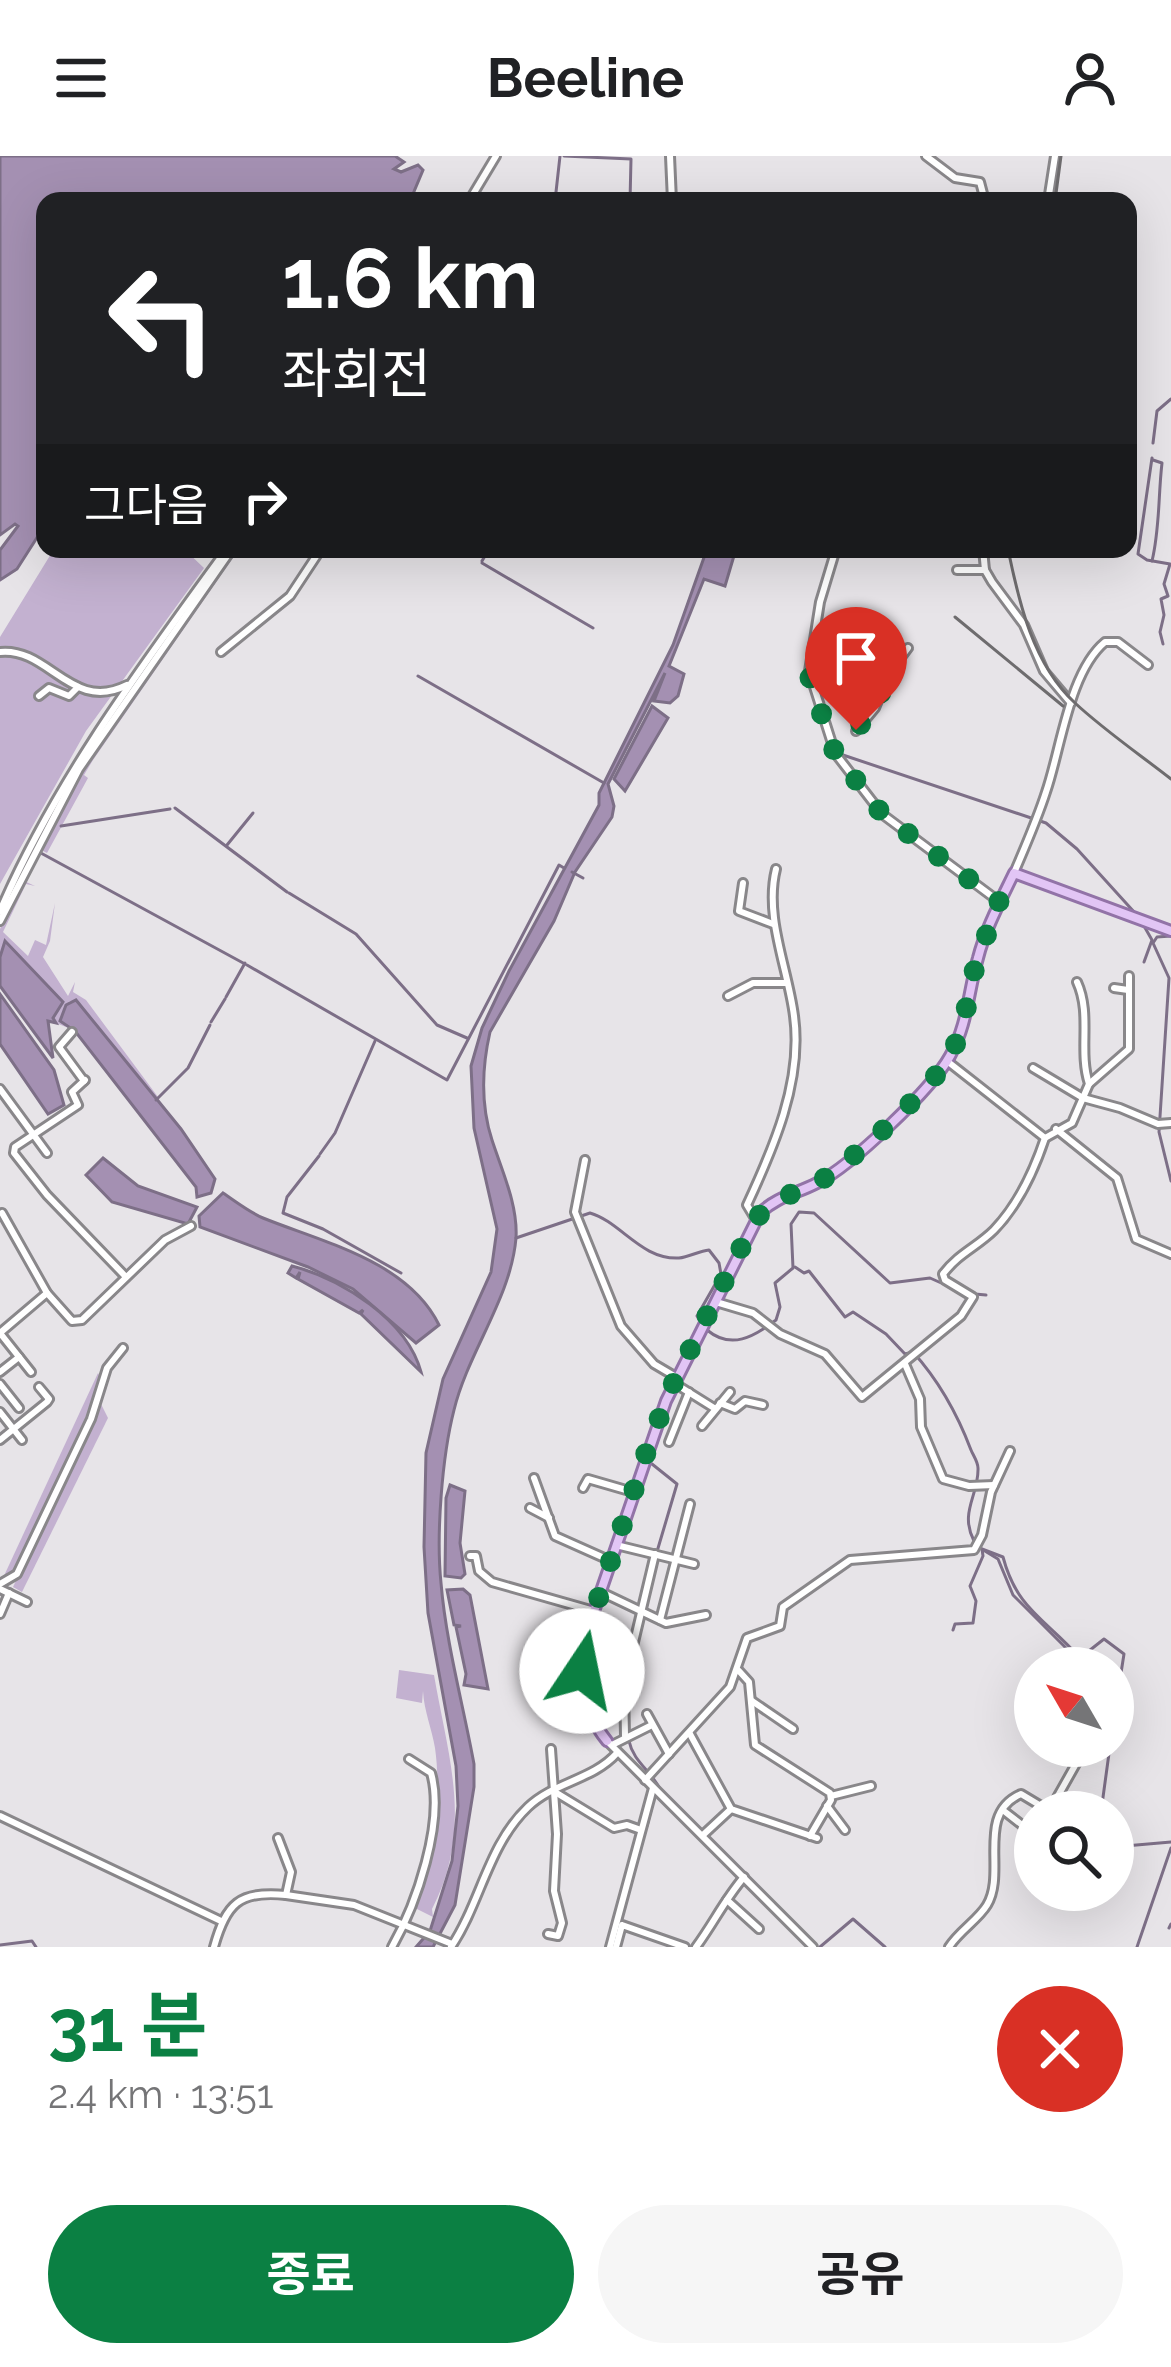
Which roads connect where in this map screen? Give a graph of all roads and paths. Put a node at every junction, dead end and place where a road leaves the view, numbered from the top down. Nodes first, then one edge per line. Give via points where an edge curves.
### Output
1 (496, 156) edge
2 (670, 156) edge
3 (926, 156) edge
4 (1055, 156) edge
5 (474, 192) edge
6 (672, 192) edge
7 (983, 192) edge
8 (1049, 192) edge
9 (223, 558) edge
10 (224, 558) edge
11 (315, 558) edge
12 (833, 558) edge
13 (984, 558) edge
14 (985, 570) junction
15 (958, 571) dead end
16 (881, 642) dead end
17 (908, 648) dead end
18 (0, 652) edge
19 (221, 652) dead end
20 (1148, 665) dead end
21 (810, 668) junction
22 (890, 672) junction
23 (866, 676) junction
24 (135, 679) junction
25 (78, 687) junction
26 (39, 696) dead end
27 (1071, 703) junction
28 (856, 730) dead end
29 (776, 869) dead end
30 (1014, 873) junction
31 (742, 883) dead end
32 (1001, 903) junction
33 (0, 911) edge
34 (0, 921) edge
35 (773, 924) junction
36 (1171, 931) edge
37 (1129, 976) dead end
38 (1077, 982) dead end
39 (786, 983) junction
40 (1114, 988) dead end
41 (1128, 990) junction
42 (728, 996) dead end
43 (72, 1032) dead end
44 (947, 1061) junction
45 (1033, 1068) dead end
46 (1089, 1084) junction
47 (0, 1089) edge
48 (1083, 1099) junction
49 (1171, 1123) edge
50 (1056, 1130) junction
51 (34, 1135) junction
52 (1046, 1138) junction
53 (46, 1153) dead end
54 (585, 1160) dead end
55 (2, 1213) edge
56 (756, 1220) junction
57 (191, 1226) dead end
58 (1171, 1254) edge
59 (126, 1277) junction
60 (47, 1293) junction
61 (716, 1302) junction
62 (0, 1333) edge
63 (123, 1348) dead end
64 (19, 1357) junction
65 (904, 1364) junction
66 (0, 1372) edge
67 (31, 1372) dead end
68 (675, 1380) junction
69 (0, 1384) edge
70 (39, 1387) dead end
71 (688, 1392) junction
72 (730, 1392) dead end
73 (763, 1405) dead end
74 (717, 1406) junction
75 (19, 1408) dead end
76 (0, 1412) edge
77 (702, 1426) dead end
78 (13, 1429) junction
79 (0, 1439) edge
80 (22, 1441) dead end
81 (669, 1442) dead end
82 (1010, 1451) dead end
83 (534, 1478) dead end
84 (994, 1485) junction
85 (583, 1488) dead end
86 (633, 1492) junction
87 (690, 1504) dead end
88 (530, 1508) dead end
89 (549, 1518) junction
90 (616, 1545) junction
91 (655, 1554) junction
92 (470, 1556) dead end
93 (676, 1560) junction
94 (611, 1562) junction
95 (694, 1564) dead end
96 (0, 1586) edge
97 (601, 1592) junction
98 (9, 1593) junction
99 (27, 1602) dead end
100 (640, 1610) junction
101 (594, 1611) junction
102 (0, 1614) edge
103 (706, 1615) dead end
104 (660, 1620) junction
105 (533, 1658) dead end
106 (739, 1671) junction
107 (582, 1684) junction
108 (752, 1701) junction
109 (647, 1714) dead end
110 (652, 1725) junction
111 (793, 1729) dead end
112 (689, 1734) junction
113 (625, 1736) junction
114 (612, 1746) junction
115 (550, 1749) dead end
116 (670, 1754) junction
117 (409, 1759) dead end
118 (645, 1780) junction
119 (871, 1786) dead end
120 (653, 1787) junction
121 (554, 1790) junction
122 (831, 1796) junction
123 (1014, 1798) edge
124 (827, 1806) junction
125 (731, 1809) junction
126 (1004, 1811) junction
127 (0, 1816) edge
128 (1014, 1819) edge
129 (641, 1830) junction
130 (844, 1830) dead end
131 (702, 1835) junction
132 (278, 1838) dead end
133 (744, 1877) junction
134 (286, 1895) junction
135 (727, 1900) junction
136 (221, 1922) junction
137 (403, 1927) junction
138 (759, 1929) dead end
139 (548, 1934) dead end
140 (452, 1946) edge
141 (214, 1947) edge
142 (392, 1947) edge
143 (613, 1947) edge
144 (685, 1947) edge
145 (696, 1947) edge
146 (813, 1947) edge
147 (949, 1947) edge

1 - 5 street
2 - 6 street
3 - 7 street via 955,178 980,182
4 - 8 street
9 - 24 street
10 - 34 street via 79,770
11 - 19 street via 290,596
12 - 21 street
13 - 14 street
14 - 15 street
14 - 27 street
16 - 23 street via 868,656
17 - 22 street
18 - 25 street via 20,654
20 - 27 street via 1118,642 1105,642
21 - 23 street
21 - 32 street via 835,753 882,814
22 - 23 street
22 - 28 street
24 - 25 street via 114,692
24 - 33 street via 56,797
25 - 26 street via 69,696 49,688
27 - 30 street
29 - 35 street
30 - 32 main road
30 - 36 main road
31 - 35 street via 740,911
32 - 44 main road
35 - 39 street
37 - 41 street
38 - 46 street
39 - 42 street via 753,983
39 - 56 street via 795,1032 790,1078 779,1136 747,1205
40 - 41 street
41 - 46 street via 1129,1049
43 - 51 street via 58,1047 85,1080 71,1092 78,1105
44 - 52 street
44 - 56 main road via 849,1159 818,1183 781,1196
45 - 48 street
46 - 48 street
47 - 51 street
48 - 49 street
48 - 50 street via 1070,1125
50 - 52 street
50 - 58 street via 1118,1178 1136,1239
51 - 53 street
51 - 59 street via 15,1147 18,1162
52 - 65 street via 1006,1215 942,1276 974,1297 972,1304
54 - 68 street via 575,1213 621,1326
55 - 60 street
56 - 61 main road
57 - 59 street
59 - 60 street via 76,1323
60 - 62 street
61 - 65 street via 753,1313 824,1354 862,1397
61 - 68 main road
62 - 64 street
63 - 96 street via 17,1574
64 - 66 street
64 - 67 street
65 - 84 street via 943,1479
68 - 71 street
68 - 86 main road
69 - 75 street
70 - 78 street via 47,1402
71 - 74 street
71 - 81 street
72 - 74 street
73 - 74 street
74 - 77 street
76 - 78 street
78 - 79 street
78 - 80 street
82 - 84 street
83 - 89 street
84 - 106 street via 974,1550 850,1560 783,1607 781,1626 748,1638
85 - 86 street via 588,1479
86 - 90 main road
87 - 93 street
88 - 89 street
89 - 94 street via 558,1538
90 - 91 street
90 - 94 main road
91 - 93 street
91 - 100 street
92 - 101 street via 492,1582
93 - 95 street
93 - 104 street
94 - 97 main road
96 - 98 street
97 - 100 street
97 - 101 main road
98 - 99 street
98 - 102 street
100 - 104 street
100 - 113 street via 624,1684
101 - 107 main road
103 - 104 street
105 - 107 street via 530,1668
106 - 108 street
106 - 112 street
107 - 114 main road via 588,1712
108 - 111 street
108 - 122 street via 755,1745
109 - 110 street
110 - 113 street
110 - 116 street
112 - 116 street
112 - 125 street
113 - 114 street
114 - 118 street
114 - 121 street via 603,1766
115 - 121 street
116 - 118 street
117 - 137 street via 431,1773 435,1787 422,1876
118 - 120 street
119 - 122 street
120 - 129 street
120 - 131 street
121 - 129 street via 614,1828
121 - 139 street via 554,1891 562,1923 558,1936
121 - 140 street via 530,1805 499,1844
122 - 124 street
123 - 126 street
124 - 125 street via 814,1837
124 - 130 street
125 - 131 street
126 - 128 street
126 - 147 street via 992,1840 986,1907
127 - 136 street
129 - 143 street
131 - 133 street
132 - 134 street via 291,1872
133 - 135 street
133 - 146 street
134 - 136 street via 248,1897
134 - 137 street via 354,1905
135 - 138 street
135 - 145 street
136 - 141 street
137 - 140 street
137 - 142 street
143 - 144 street via 622,1925

